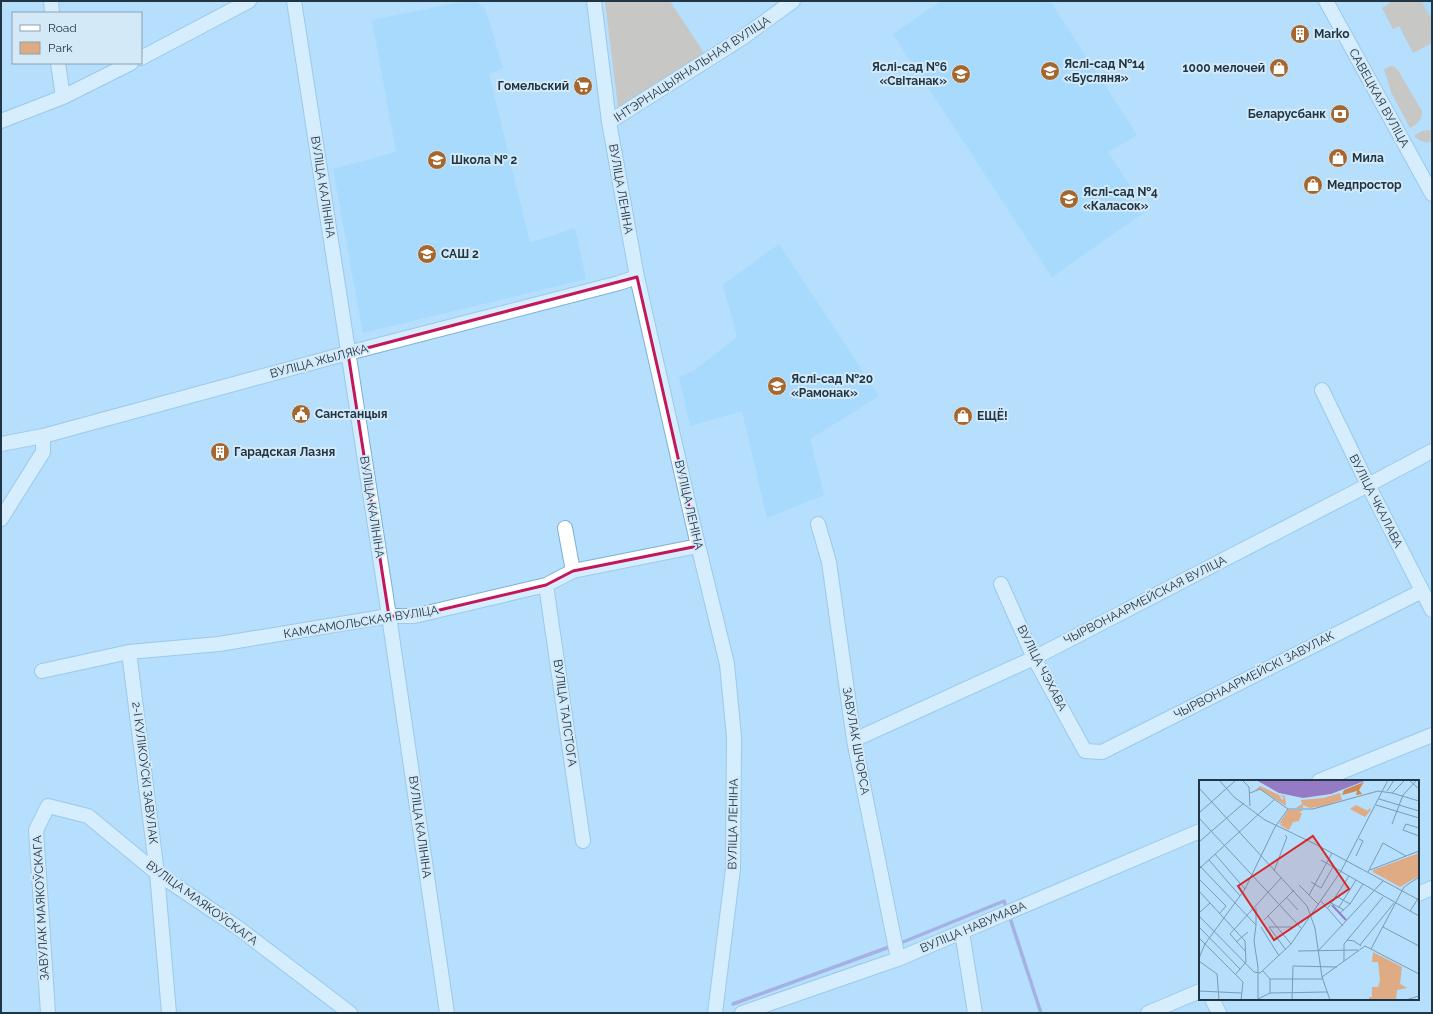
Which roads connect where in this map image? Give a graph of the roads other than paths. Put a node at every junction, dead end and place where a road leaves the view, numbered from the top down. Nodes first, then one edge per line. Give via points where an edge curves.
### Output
1 (51, 1) edge
2 (249, 1) edge
3 (294, 1) edge
4 (594, 1) edge
5 (793, 1) edge
6 (1326, 1) edge
7 (52, 12) edge
8 (142, 57) edge
9 (58, 64) edge
10 (129, 64) edge
11 (63, 97) junction
12 (1, 121) edge
13 (609, 122) junction
14 (1432, 194) edge
15 (637, 277) junction
16 (348, 352) junction
17 (1322, 390) dead end
18 (43, 436) junction
19 (1, 444) edge
20 (1432, 451) edge
21 (1368, 486) junction
22 (1, 519) edge
23 (818, 524) dead end
24 (565, 528) dead end
25 (698, 546) junction
26 (573, 572) junction
27 (1001, 584) dead end
28 (546, 585) junction
29 (1422, 591) junction
30 (1432, 610) edge
31 (389, 616) junction
32 (129, 652) junction
33 (1034, 658) junction
34 (42, 671) dead end
35 (1432, 735) edge
36 (854, 740) junction
37 (1085, 751) joint
38 (1322, 780) edge
39 (48, 806) joint
40 (1199, 831) edge
41 (583, 841) dead end
42 (157, 873) junction
43 (1432, 888) edge
44 (1419, 894) edge
45 (962, 932) junction
46 (898, 959) junction
47 (1199, 991) edge
48 (1212, 1000) edge
49 (48, 1013) edge
50 (169, 1013) edge
51 (350, 1013) edge
52 (447, 1013) edge
53 (715, 1013) edge
54 (742, 1013) edge
55 (975, 1013) edge
56 (1148, 1013) edge
57 (1219, 1013) edge

1 - 7 street
2 - 8 street
3 - 16 street, ВУЛІЦА КАЛІНІНА
4 - 13 street, ВУЛІЦА ЛЕНІНА
5 - 13 street, ІНТЭРНАЦЫЯНАЛЬНАЯ ВУЛІЦА via 742,38
6 - 14 street, САВЕЦКАЯ ВУЛІЦА
9 - 11 street
10 - 11 street
11 - 12 street
13 - 15 street, ВУЛІЦА ЛЕНІНА
15 - 16 street, ВУЛІЦА ЖЫЛЯКА via 620,284
15 - 25 street, ВУЛІЦА ЛЕНІНА
16 - 18 street, ВУЛІЦА ЖЫЛЯКА
16 - 31 street, ВУЛІЦА КАЛІНІНА
17 - 21 street, ВУЛІЦА ЧКАЛАВА
18 - 19 street, ВУЛІЦА ЖЫЛЯКА
18 - 22 street via 44,452
20 - 21 street, ЧЫРВОНААРМЕЙСКАЯ ВУЛІЦА
21 - 29 street, ВУЛІЦА ЧКАЛАВА
21 - 33 street, ЧЫРВОНААРМЕЙСКАЯ ВУЛІЦА
23 - 36 street, ЗАВУЛАК ШЧОРСА via 830,562
24 - 26 street
25 - 26 street, КАМСАМОЛЬСКАЯ ВУЛІЦА
25 - 53 street, ВУЛІЦА ЛЕНІНА via 728,664 734,737 733,869
26 - 28 street, КАМСАМОЛЬСКАЯ ВУЛІЦА
27 - 33 street, ВУЛІЦА ЧЭХАВА
28 - 31 street, КАМСАМОЛЬСКАЯ ВУЛІЦА via 414,616
28 - 41 street, ВУЛІЦА ТАЛСТОГА
29 - 30 street, ВУЛІЦА ЧКАЛАВА
29 - 37 street, ЧЫРВОНААРМЕЙСКІ ЗАВУЛАК via 1102,752
31 - 32 street, КАМСАМОЛЬСКАЯ ВУЛІЦА via 220,644
31 - 52 street, ВУЛІЦА КАЛІНІНА
32 - 34 street, КАМСАМОЛЬСКАЯ ВУЛІЦА
32 - 42 street, 2-І КУЛІКОЎСКІ ЗАВУЛАК
33 - 36 street, ЧЫРВОНААРМЕЙСКАЯ ВУЛІЦА
33 - 37 street, ВУЛІЦА ЧЭХАВА
35 - 38 street
36 - 46 street, ЗАВУЛАК ШЧОРСА
39 - 42 street, ВУЛІЦА МАЯКОЎСКАГА via 88,816
39 - 49 street, ЗАВУЛАК МАЯКОЎСКАГА via 36,830
40 - 45 street, ВУЛІЦА НАВУМАВА
42 - 50 street, 2-І КУЛІКОЎСКІ ЗАВУЛАК
42 - 51 street, ВУЛІЦА МАЯКОЎСКАГА via 237,927
43 - 44 street
45 - 46 street, ВУЛІЦА НАВУМАВА
45 - 55 street
46 - 54 street, ВУЛІЦА НАВУМАВА
47 - 56 street
48 - 57 street

